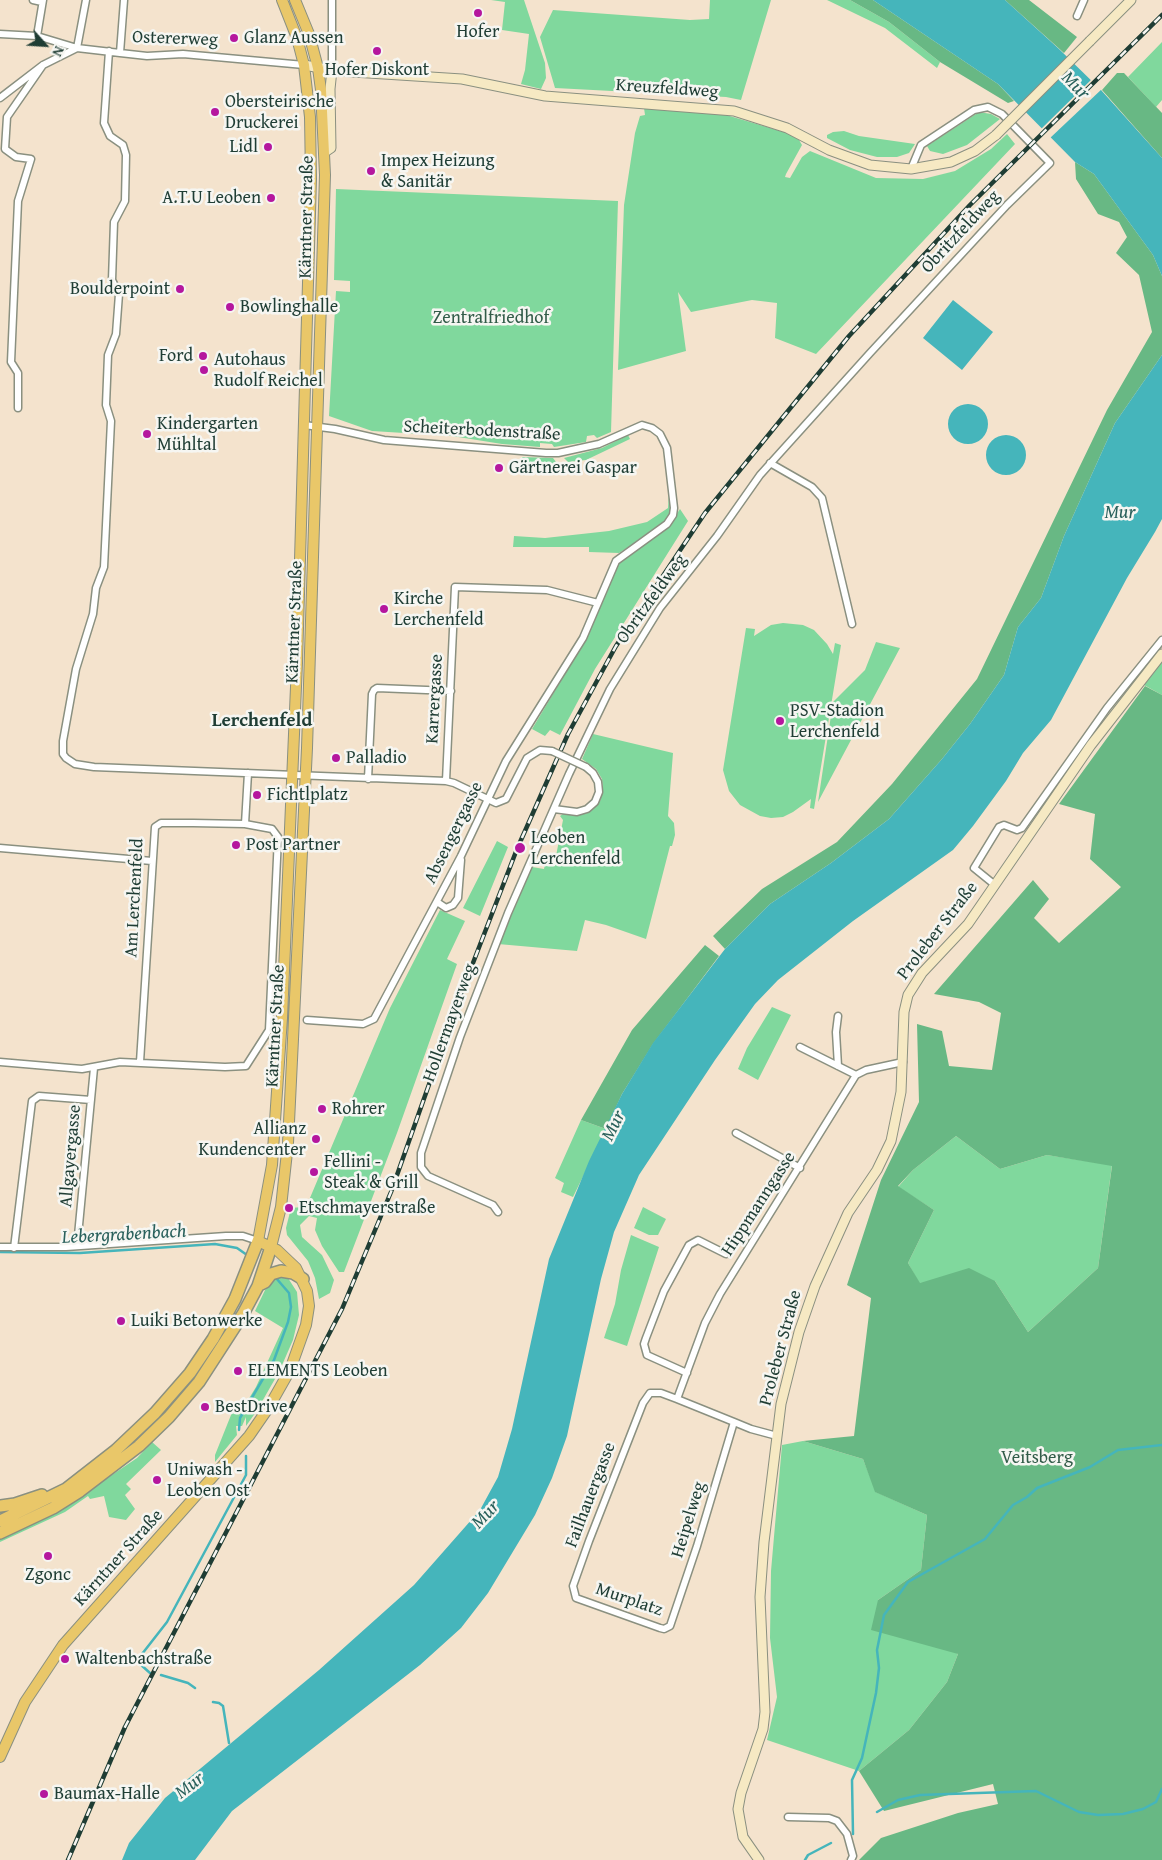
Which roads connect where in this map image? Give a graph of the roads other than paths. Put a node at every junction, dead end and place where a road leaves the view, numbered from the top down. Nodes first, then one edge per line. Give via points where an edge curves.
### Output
1 (33, 0) edge
2 (86, 0) edge
3 (124, 0) edge
4 (282, 0) edge
5 (295, 0) edge
6 (332, 0) edge
7 (1084, 0) edge
8 (1131, 0) edge
9 (42, 1) edge
10 (1077, 16) dead end
11 (0, 34) edge
12 (37, 36) junction
13 (77, 48) junction
14 (109, 51) junction
15 (120, 53) junction
16 (43, 65) junction
17 (304, 65) junction
18 (318, 68) junction
19 (332, 70) junction
20 (0, 98) edge
21 (324, 152) junction
22 (911, 169) junction
23 (18, 408) dead end
24 (304, 425) junction
25 (318, 426) junction
26 (770, 463) junction
27 (598, 603) junction
28 (852, 624) dead end
29 (1162, 640) edge
30 (1162, 654) edge
31 (451, 691) junction
32 (248, 773) junction
33 (293, 776) junction
34 (305, 777) junction
35 (368, 778) junction
36 (446, 781) junction
37 (486, 800) junction
38 (554, 809) junction
39 (245, 824) junction
40 (0, 848) edge
41 (461, 856) junction
42 (152, 861) junction
43 (994, 885) junction
44 (437, 902) junction
45 (838, 1016) dead end
46 (306, 1020) dead end
47 (800, 1047) dead end
48 (0, 1062) edge
49 (140, 1062) junction
50 (903, 1062) junction
51 (838, 1066) junction
52 (94, 1068) junction
53 (856, 1075) junction
54 (90, 1100) junction
55 (736, 1134) dead end
56 (800, 1168) junction
57 (498, 1212) dead end
58 (258, 1241) junction
59 (78, 1246) junction
60 (0, 1247) edge
61 (272, 1247) junction
62 (14, 1248) junction
63 (726, 1254) tunnel mouth
64 (303, 1279) junction
65 (258, 1286) junction
66 (686, 1373) junction
67 (677, 1399) junction
68 (734, 1422) junction
69 (777, 1436) junction
70 (82, 1476) junction
71 (0, 1506) edge
72 (0, 1521) edge
73 (0, 1534) edge
74 (576, 1598) joint
75 (670, 1626) joint
76 (0, 1757) edge
77 (788, 1817) dead end
78 (760, 1860) edge
79 (851, 1860) edge

1 - 9 street
2 - 13 street
3 - 15 street, Ostererweg
4 - 17 main road, Kärntner Straße
5 - 18 main road, Kärntner Straße
6 - 19 street
7 - 10 street
8 - 22 main road, Kreuzfeldweg, bridge via 996,135 975,151 951,162
9 - 12 street
11 - 12 street, Ostererweg
12 - 13 street, Ostererweg
13 - 14 street, Ostererweg
13 - 16 street
14 - 15 street, Ostererweg
14 - 32 street via 104,123 110,136 123,145 126,155 125,200 114,222 112,280 119,294 116,334 108,355 106,405 111,421 104,567 76,669 63,754 75,764 94,767
15 - 17 street, Ostererweg via 147,56 183,54
16 - 20 street
16 - 23 street via 7,117 6,149 16,157 31,158 18,201 11,362 18,373
17 - 18 main road, Ostererweg
17 - 24 main road, Kärntner Straße via 311,142
18 - 19 main road, Kreuzfeldweg
18 - 21 main road, Kärntner Straße
19 - 21 main road via 331,148
19 - 22 main road, Kreuzfeldweg via 462,79 545,96 734,110 787,128 870,165
21 - 25 main road, Kärntner Straße
22 - 26 street, Obritzfeldweg via 921,145 974,110 988,107 1002,114 1050,163 1007,205
24 - 25 street, Scheiterbodenstraße
24 - 33 main road, Kärntner Straße
25 - 27 street, Scheiterbodenstraße via 384,440 546,453 599,444 642,425 652,428 660,434 667,448 673,516 667,524 618,559
25 - 34 main road, Kärntner Straße
26 - 28 street via 812,487 822,498
26 - 38 street, Obritzfeldweg via 660,608 630,654 589,731
27 - 31 street, Karrergasse via 547,590 455,587
27 - 37 street, Absengergasse via 583,638 511,753
29 - 43 street, Proleber Straße via 1107,708 1022,828 999,827 974,868
30 - 43 main road, Proleber Straße via 1091,745
31 - 35 street via 374,690
31 - 36 street, Karrergasse
32 - 33 street
32 - 39 street
33 - 34 street
33 - 58 main road, Kärntner Straße via 272,1165
34 - 35 street
34 - 61 main road, Kärntner Straße via 288,1143 281,1207
35 - 36 street
36 - 37 street
37 - 38 street, bridge via 496,803 506,799 527,758 540,750 552,751 593,773 599,792 595,802 582,811
37 - 41 street, Absengergasse
38 - 57 street, Hollermayerweg via 483,976 420,1153 421,1167 428,1176 493,1206
39 - 42 street, Am Lerchenfeld via 159,823 154,828
39 - 49 street, Am Lerchenfeld via 270,828 278,837 269,1030 243,1067
40 - 42 street
41 - 44 street, Absengergasse
41 - 44 street via 458,898 446,908
42 - 49 street, Am Lerchenfeld
43 - 50 main road, Proleber Straße via 968,924 911,988 904,1012
44 - 46 street, Absengergasse via 374,1019 363,1024
45 - 51 street
47 - 51 street
48 - 52 street
49 - 52 street via 120,1062
50 - 53 street
50 - 69 main road, Proleber Straße via 899,1110 891,1141 877,1170 848,1213 815,1286 785,1383
51 - 53 street
52 - 54 street, Allgayergasse
53 - 56 street, Hippmanngasse
54 - 59 street, Allgayergasse
54 - 62 street via 40,1096 32,1101
55 - 56 street
56 - 66 street, Hippmanngasse via 737,1260 705,1323
58 - 59 street via 243,1236 226,1236
58 - 61 main road
58 - 70 highway via 235,1299 190,1373 155,1414
59 - 62 street
60 - 62 street
61 - 64 main road via 288,1258
61 - 65 highway
63 - 66 street via 698,1240 689,1245 644,1344 647,1355
64 - 65 highway via 281,1271 271,1274
64 - 76 main road, Kärntner Straße via 308,1306 300,1344 290,1370 269,1407 242,1444 63,1645 25,1702
65 - 73 highway via 199,1382 140,1446 53,1508
66 - 67 street, Hippmanngasse
67 - 68 street
67 - 74 street, Failhauergasse via 654,1392 646,1397 573,1586
68 - 69 street
68 - 75 street, Heipelweg
69 - 78 main road, Proleber Straße via 760,1597 765,1712 763,1729 738,1809 744,1837
70 - 71 highway via 40,1496
70 - 72 highway via 42,1502
74 - 75 street, Murplatz via 660,1628
77 - 79 street via 837,1821 847,1834 853,1856

